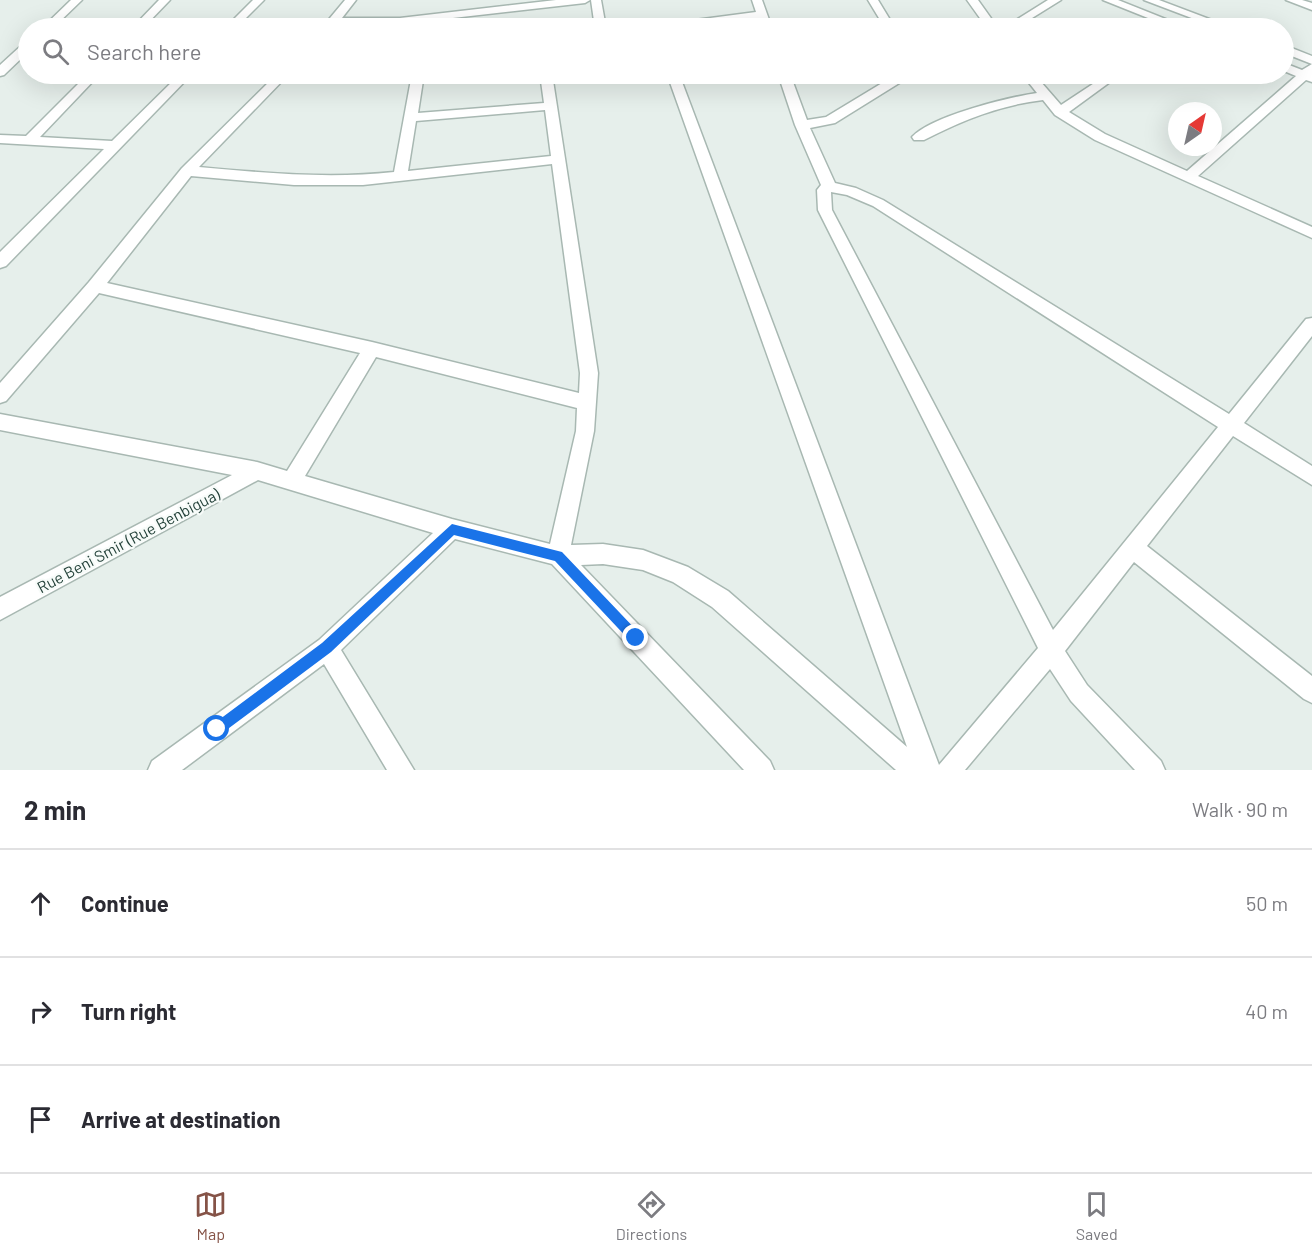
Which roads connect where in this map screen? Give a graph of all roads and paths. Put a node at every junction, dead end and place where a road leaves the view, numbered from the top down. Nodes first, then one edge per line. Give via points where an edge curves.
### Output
1 (76, 0) edge
2 (165, 0) edge
3 (259, 0) edge
4 (351, 0) edge
5 (450, 0) edge
6 (585, 0) edge
7 (596, 0) edge
8 (757, 0) edge
9 (873, 0) edge
10 (972, 0) edge
11 (1056, 0) edge
12 (1107, 0) edge
13 (1149, 0) edge
14 (1290, 0) edge
15 (1312, 7) edge
16 (450, 15) junction
17 (763, 15) junction
18 (1195, 17) joint
19 (57, 18) edge
20 (147, 18) edge
21 (240, 18) edge
22 (336, 18) edge
23 (441, 18) edge
24 (599, 18) edge
25 (739, 18) edge
26 (764, 18) edge
27 (884, 18) edge
28 (986, 18) edge
29 (1026, 18) edge
30 (1155, 18) edge
31 (1198, 18) edge
32 (1294, 53) edge
33 (18, 55) edge
34 (1312, 60) edge
35 (1294, 69) edge
36 (0, 72) edge
37 (1309, 73) edge
38 (84, 84) edge
39 (176, 84) edge
40 (273, 84) edge
41 (416, 84) edge
42 (548, 84) edge
43 (677, 84) edge
44 (788, 84) edge
45 (889, 84) edge
46 (1036, 84) edge
47 (1101, 84) edge
48 (1046, 96) junction
49 (551, 106) junction
50 (1060, 112) junction
51 (410, 118) junction
52 (802, 125) junction
53 (919, 137) dead end
54 (0, 139) edge
55 (29, 141) junction
56 (116, 145) junction
57 (559, 159) junction
58 (187, 171) junction
59 (400, 177) junction
60 (1188, 177) junction
61 (829, 186) junction
62 (1312, 232) edge
63 (0, 262) edge
64 (95, 286) junction
65 (1312, 324) edge
66 (372, 349) junction
67 (0, 396) edge
68 (588, 403) junction
69 (0, 423) edge
70 (1231, 425) junction
71 (257, 471) junction
72 (1312, 476) edge
73 (291, 482) junction
74 (452, 529) junction
75 (1133, 548) junction
76 (558, 556) junction
77 (1, 604) edge
78 (327, 648) junction
79 (1051, 650) junction
80 (1312, 691) edge
81 (161, 770) edge
82 (401, 770) edge
83 (760, 770) edge
84 (915, 770) edge
85 (928, 770) edge
86 (949, 770) edge
87 (1152, 770) edge

1 - 19 street
2 - 20 street
3 - 21 street
4 - 22 street
5 - 16 street
6 - 16 street
7 - 24 street
8 - 17 street
9 - 27 street
10 - 28 street
11 - 29 street
12 - 30 street
13 - 18 street
14 - 15 street
16 - 23 street
17 - 25 street
17 - 26 street
18 - 31 street
32 - 34 street
33 - 36 street
35 - 37 street
37 - 60 street
38 - 55 street
39 - 56 street
40 - 58 street
41 - 51 street
42 - 49 street
43 - 85 street
44 - 52 street
45 - 52 street via 830,120
46 - 48 street
47 - 50 street
48 - 50 street
48 - 53 street via 996,103
49 - 51 street
49 - 57 street
50 - 60 street via 1100,137
51 - 59 street
52 - 61 street
54 - 55 street
55 - 56 street
56 - 63 street
57 - 59 street
57 - 68 street via 586,343
58 - 59 street via 294,180
58 - 64 street
60 - 62 street
61 - 70 street via 878,203
61 - 79 street via 823,196 825,210
64 - 66 street
64 - 67 street
65 - 70 street
66 - 68 street
66 - 73 street
68 - 76 street
69 - 71 street
70 - 72 street
70 - 75 street
71 - 73 street
71 - 77 street, Rue Beni Smir (Rue Benbigua)
73 - 74 street
74 - 76 street
74 - 78 street
75 - 79 street
75 - 80 street
76 - 83 street
76 - 84 street via 603,554 643,560 680,574 720,599
78 - 81 street
78 - 82 street
79 - 86 street
79 - 87 street via 1079,693

